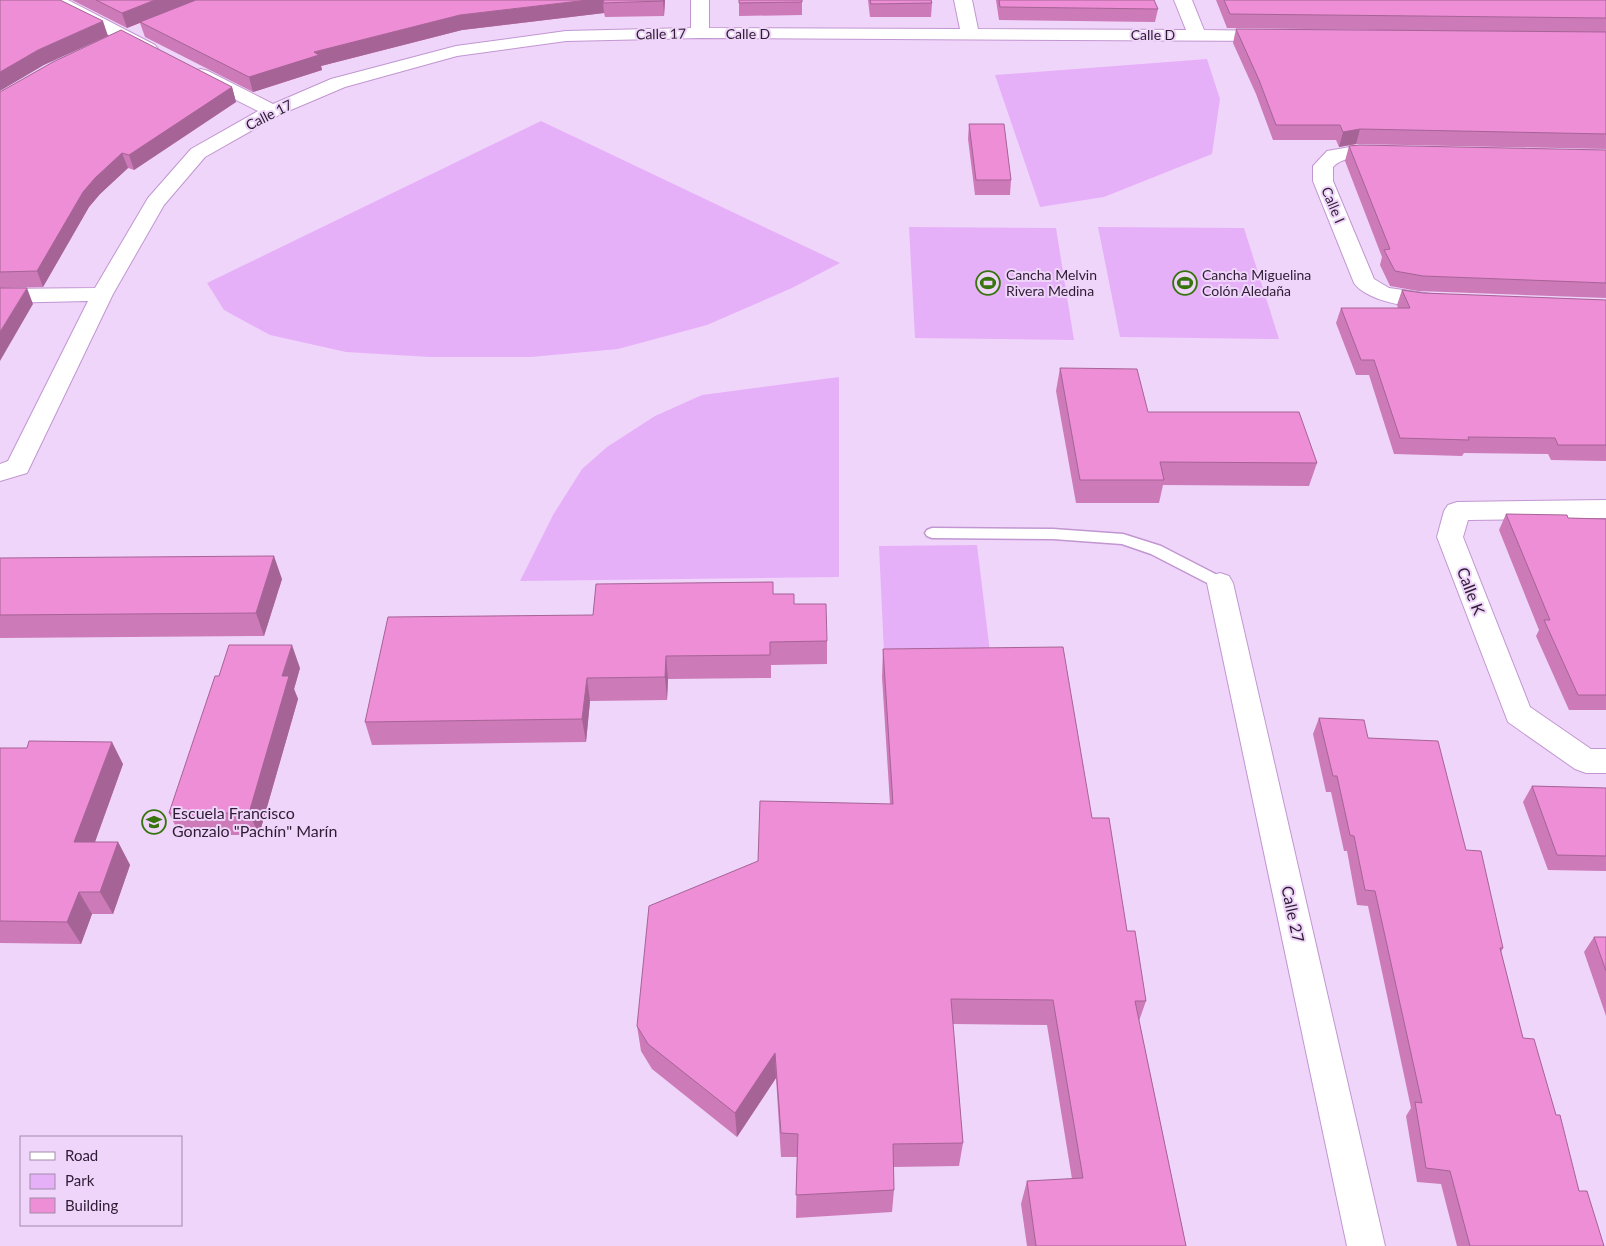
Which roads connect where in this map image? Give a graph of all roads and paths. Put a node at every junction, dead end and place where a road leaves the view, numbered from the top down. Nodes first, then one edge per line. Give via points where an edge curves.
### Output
1 (55, 0) edge
2 (700, 0) edge
3 (963, 0) edge
4 (1183, 0) edge
5 (143, 29) edge
6 (700, 33) junction
7 (970, 35) junction
8 (1197, 35) junction
9 (125, 36) junction
10 (1287, 36) edge
11 (107, 45) edge
12 (168, 58) edge
13 (185, 67) edge
14 (272, 111) junction
15 (1404, 153) edge
16 (102, 294) junction
17 (0, 296) edge
18 (1458, 302) edge
19 (9, 470) edge
20 (1606, 509) edge
21 (932, 533) dead end
22 (1220, 583) joint
23 (1606, 761) edge
24 (1366, 1246) edge

1 - 9 street
2 - 6 street
3 - 7 street
4 - 8 street
5 - 9 street
6 - 7 street, Calle D
6 - 14 street, Calle 17 via 566,36 456,51 338,83
7 - 8 street, Calle D
8 - 10 street, Calle D
9 - 11 street
9 - 12 street
13 - 14 street
14 - 16 street, Calle 17 via 198,153 155,202
15 - 18 street, Calle I via 1334,155 1322,166 1323,181 1365,283 1383,294
16 - 17 street
16 - 19 street, Calle 17
20 - 23 street, Calle K via 1457,511 1450,537 1518,714 1586,761
21 - 22 lane via 1053,534 1123,539 1156,550
22 - 24 street, Calle 27

